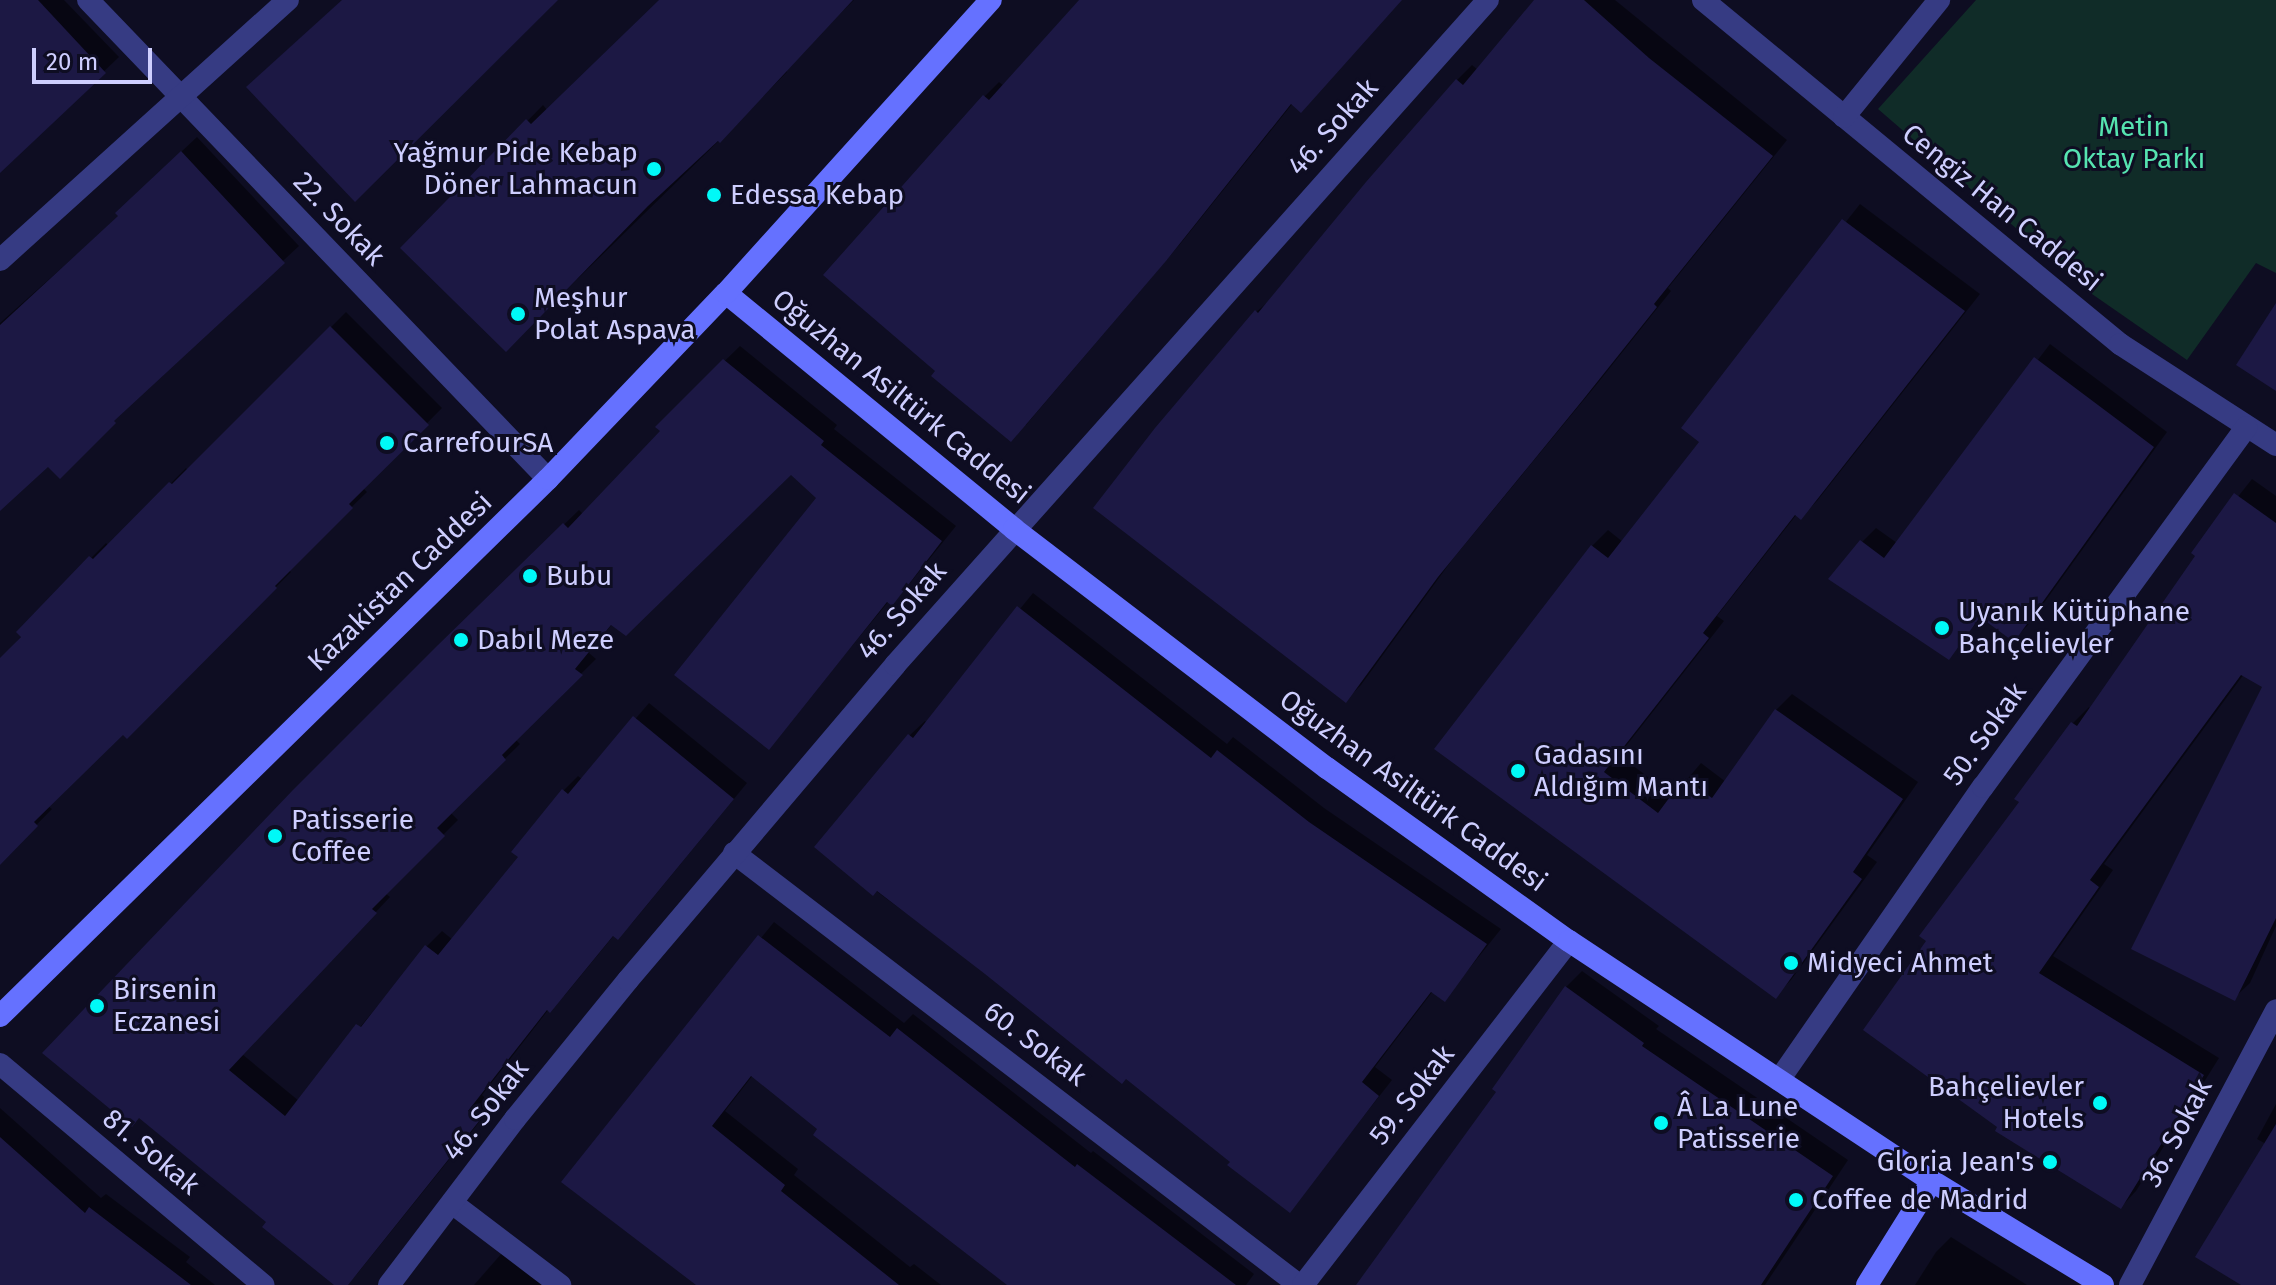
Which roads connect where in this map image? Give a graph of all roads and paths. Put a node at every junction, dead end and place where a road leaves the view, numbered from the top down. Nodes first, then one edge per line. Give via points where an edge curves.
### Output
1 (88, 0) edge
2 (288, 0) edge
3 (991, 0) edge
4 (1488, 0) edge
5 (1703, 0) edge
6 (1939, 0) edge
7 (180, 98) junction
8 (1844, 117) junction
9 (0, 260) edge
10 (726, 293) junction
11 (2246, 427) junction
12 (2276, 445) edge
13 (548, 479) junction
14 (1014, 529) junction
15 (734, 853) junction
16 (1569, 941) junction
17 (2276, 1010) edge
18 (0, 1016) edge
19 (0, 1064) edge
20 (1779, 1080) junction
21 (1932, 1181) junction
22 (452, 1203) junction
23 (263, 1285) edge
24 (389, 1285) edge
25 (560, 1285) edge
26 (1301, 1285) edge
27 (1867, 1285) edge
28 (2103, 1285) edge
29 (2130, 1285) edge

1 - 7 street, 22. Sokak
2 - 7 street
3 - 10 main road, Kazakistan Caddesi
4 - 14 street, 46. Sokak
5 - 8 street, Cengiz Han Caddesi
6 - 8 street
7 - 9 street
7 - 13 street, 22. Sokak
8 - 11 street, Cengiz Han Caddesi via 2120,344
10 - 13 main road, Kazakistan Caddesi
10 - 14 main road, Oğuzhan Asiltürk Caddesi
11 - 12 street, Cengiz Han Caddesi
11 - 20 street, 50. Sokak via 1983,787
13 - 18 main road, Kazakistan Caddesi
14 - 15 street, 46. Sokak
14 - 16 main road, Oğuzhan Asiltürk Caddesi via 1327,768
15 - 22 street, 46. Sokak
15 - 26 street, 60. Sokak
16 - 20 main road, Oğuzhan Asiltürk Caddesi
16 - 26 street, 59. Sokak
17 - 29 street, 36. Sokak
19 - 23 street, 81. Sokak
20 - 21 main road, Oğuzhan Asiltürk Caddesi
21 - 27 main road
21 - 28 main road, Oğuzhan Asiltürk Caddesi
22 - 24 street, 46. Sokak
22 - 25 street

